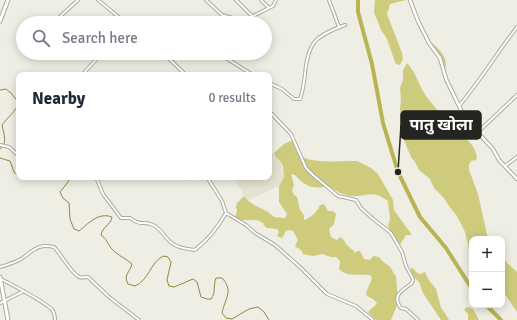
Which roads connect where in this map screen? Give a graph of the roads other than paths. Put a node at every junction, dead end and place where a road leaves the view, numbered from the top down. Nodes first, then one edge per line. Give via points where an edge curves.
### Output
1 (8, 0) edge
2 (78, 0) edge
3 (98, 0) edge
4 (206, 0) edge
5 (236, 0) edge
6 (261, 0) edge
7 (276, 0) edge
8 (329, 0) edge
9 (410, 0) edge
10 (269, 8) junction
11 (61, 16) edge
12 (117, 16) edge
13 (225, 16) edge
14 (251, 16) edge
15 (254, 16) edge
16 (0, 21) edge
17 (345, 25) dead end
18 (340, 27) junction
19 (517, 28) edge
20 (96, 60) edge
21 (170, 60) edge
22 (229, 60) edge
23 (85, 72) edge
24 (183, 72) edge
25 (247, 72) edge
26 (272, 84) edge
27 (517, 95) edge
28 (459, 106) junction
29 (272, 115) edge
30 (478, 132) junction
31 (0, 145) edge
32 (16, 154) edge
33 (517, 157) edge
34 (505, 166) junction
35 (517, 179) edge
36 (97, 180) edge
37 (209, 180) edge
38 (226, 213) junction
39 (0, 267) edge
40 (0, 278) edge
41 (24, 292) junction
42 (5, 301) junction
43 (0, 303) edge
44 (8, 320) edge
45 (55, 320) edge
46 (138, 320) edge
47 (373, 320) edge
48 (418, 320) edge

1 - 16 main road
2 - 11 street
3 - 12 street
4 - 13 street
5 - 14 street
6 - 10 street
7 - 10 street
8 - 18 street
9 - 28 street via 418,21 440,58 446,79
10 - 15 street
17 - 18 street
18 - 26 street via 321,36 312,45 300,99 294,99
19 - 28 street
20 - 23 street
21 - 24 street
22 - 25 street
27 - 30 street
28 - 30 street via 468,122
29 - 48 street via 291,134 306,168 313,175 338,196 356,200 361,208 391,233 413,279 412,283 399,293 398,304
30 - 34 street
31 - 32 street via 8,147
33 - 34 street
34 - 35 street
36 - 38 street via 103,194 122,218 130,218 136,223 152,224 174,245 190,250 194,250 206,240 219,226
37 - 38 street
38 - 47 street via 275,246 327,294 356,306
39 - 46 street via 20,260 37,247 54,247 80,278 88,278
40 - 41 street
40 - 42 main road
41 - 42 street
41 - 45 street via 49,307
42 - 43 street
42 - 44 main road

